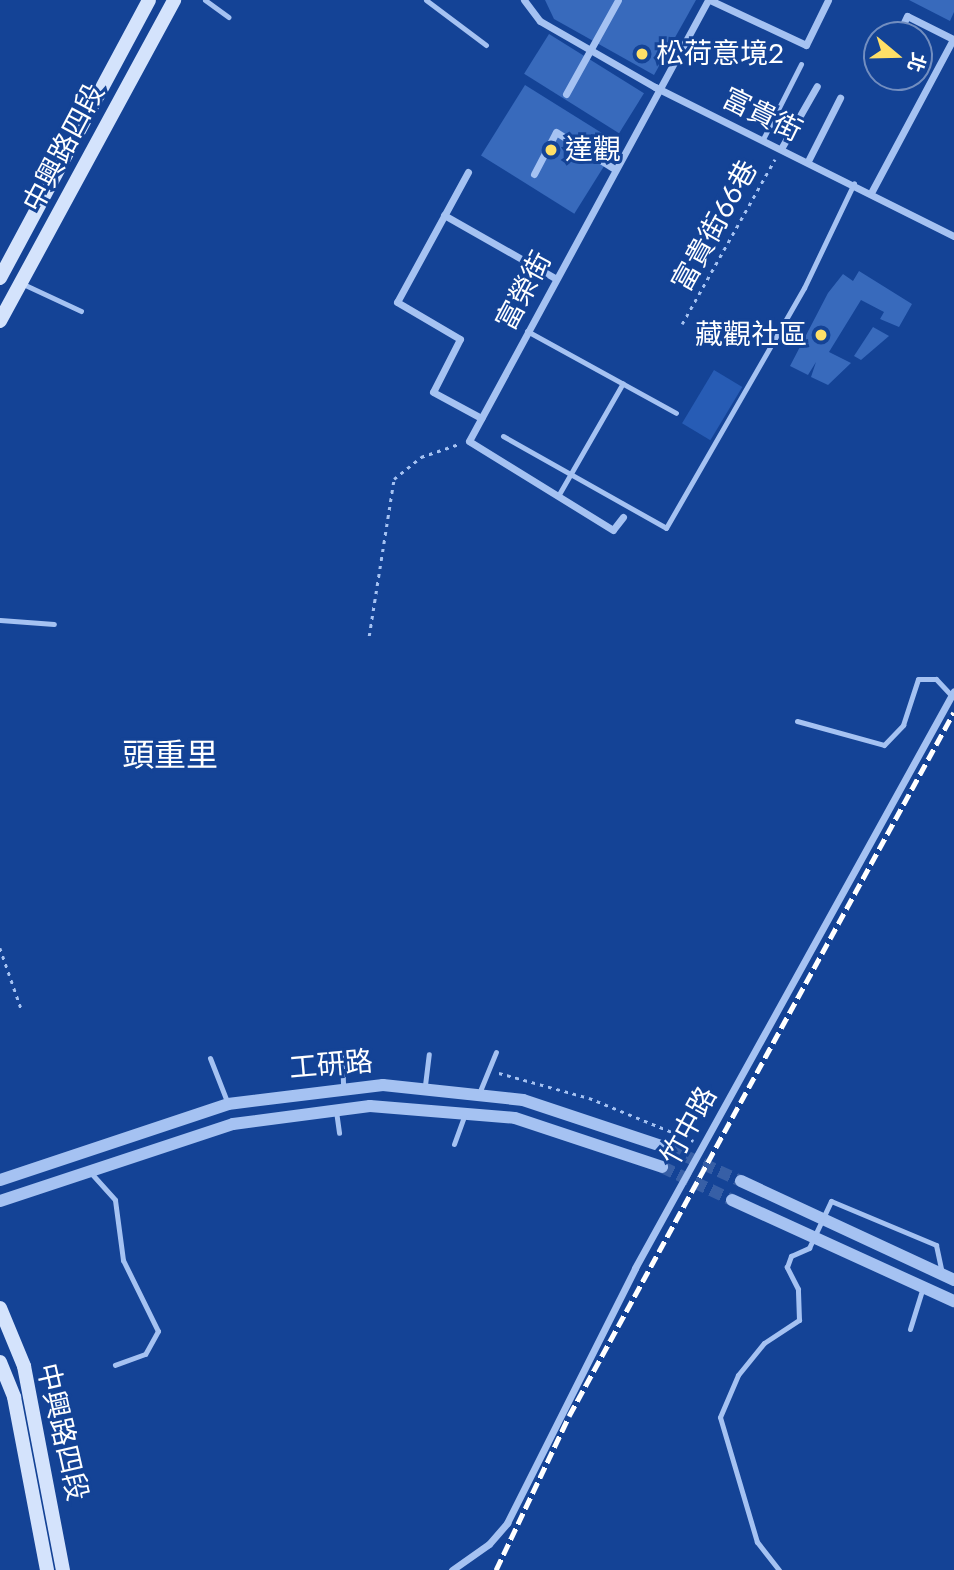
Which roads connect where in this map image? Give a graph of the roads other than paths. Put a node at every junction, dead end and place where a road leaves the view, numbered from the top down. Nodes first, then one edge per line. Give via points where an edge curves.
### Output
1 (149, 0) edge
2 (174, 0) edge
3 (205, 0) edge
4 (426, 0) edge
5 (524, 0) edge
6 (618, 0) edge
7 (709, 0) edge
8 (828, 0) edge
9 (228, 17) dead end
10 (933, 29) edge
11 (486, 44) dead end
12 (593, 49) junction
13 (801, 64) dead end
14 (933, 77) edge
15 (817, 86) dead end
16 (656, 87) junction
17 (925, 91) edge
18 (566, 94) dead end
19 (840, 98) dead end
20 (763, 139) junction
21 (782, 147) junction
22 (808, 161) junction
23 (613, 168) junction
24 (468, 172) dead end
25 (534, 174) dead end
26 (854, 183) junction
27 (872, 191) junction
28 (444, 215) junction
29 (953, 235) edge
30 (0, 278) edge
31 (555, 278) junction
32 (20, 282) junction
33 (81, 311) dead end
34 (0, 321) edge
35 (527, 331) junction
36 (623, 383) junction
37 (676, 413) dead end
38 (481, 418) junction
39 (503, 436) dead end
40 (570, 474) junction
41 (558, 496) junction
42 (627, 508) junction
43 (623, 517) joint
44 (0, 620) edge
45 (54, 624) dead end
46 (953, 693) edge
47 (797, 721) dead end
48 (496, 1052) dead end
49 (342, 1054) dead end
50 (429, 1054) dead end
51 (210, 1058) dead end
52 (425, 1085) junction
53 (343, 1087) junction
54 (480, 1091) junction
55 (228, 1104) junction
56 (335, 1108) junction
57 (466, 1110) junction
58 (338, 1133) dead end
59 (454, 1143) dead end
60 (670, 1149) tunnel mouth
61 (662, 1167) tunnel mouth
62 (88, 1171) junction
63 (0, 1180) edge
64 (741, 1181) tunnel mouth
65 (732, 1199) tunnel mouth
66 (0, 1201) edge
67 (948, 1277) edge
68 (923, 1287) junction
69 (954, 1301) edge
70 (0, 1308) edge
71 (910, 1329) dead end
72 (0, 1363) edge
73 (116, 1365) dead end
74 (47, 1570) edge
75 (64, 1570) edge
76 (452, 1570) edge
77 (779, 1570) edge

1 - 30 main road, 中興路四段
2 - 32 main road, 中興路四段
3 - 9 lane
4 - 11 lane
5 - 12 street, 富貴街 via 540,21
6 - 12 street
7 - 8 street via 806,45
7 - 16 street, 富榮街
10 - 14 street via 953,39
12 - 16 street, 富貴街
12 - 18 street
13 - 20 lane
15 - 21 street
16 - 20 street, 富貴街
16 - 23 street, 富榮街
17 - 27 street
19 - 22 street
20 - 21 street, 富貴街
21 - 22 street, 富貴街
22 - 26 street, 富貴街
23 - 25 street via 556,132
23 - 31 street, 富榮街
24 - 28 street
26 - 27 street, 富貴街
26 - 42 lane via 804,288 666,528
27 - 29 street, 富貴街
28 - 31 street
28 - 38 street via 397,302 460,339 433,392
31 - 35 street, 富榮街
32 - 33 lane
32 - 34 main road, 中興路四段
35 - 36 lane
35 - 38 street, 富榮街
36 - 37 lane
36 - 40 lane
38 - 41 street, 富榮街 via 469,441
39 - 40 lane
40 - 41 lane
40 - 42 lane
41 - 43 street via 613,530
42 - 43 lane
44 - 45 lane
46 - 47 lane via 936,679 918,679 902,725 884,745
46 - 76 street, 竹中路 via 702,1144 507,1523 489,1544
48 - 54 lane
49 - 53 lane
50 - 52 lane
51 - 55 lane
52 - 53 street, 工研路
52 - 54 street, 工研路
53 - 55 street, 工研路
54 - 60 street, 工研路 via 568,1110
55 - 63 street, 工研路
56 - 57 street, 工研路
56 - 58 lane
56 - 62 street, 工研路 via 233,1124
57 - 59 lane
57 - 61 street, 工研路 via 562,1129
62 - 66 street, 工研路
62 - 73 lane via 116,1200 123,1260 158,1331 145,1354
64 - 67 street
65 - 68 street
67 - 77 lane, bridge via 936,1245 831,1201 809,1248 791,1256 786,1266 798,1289 799,1320 764,1343 738,1375 720,1417 757,1542
68 - 69 street
68 - 71 lane
70 - 75 main road, 中興路四段 via 24,1366
72 - 74 main road, 中興路四段 via 14,1397

